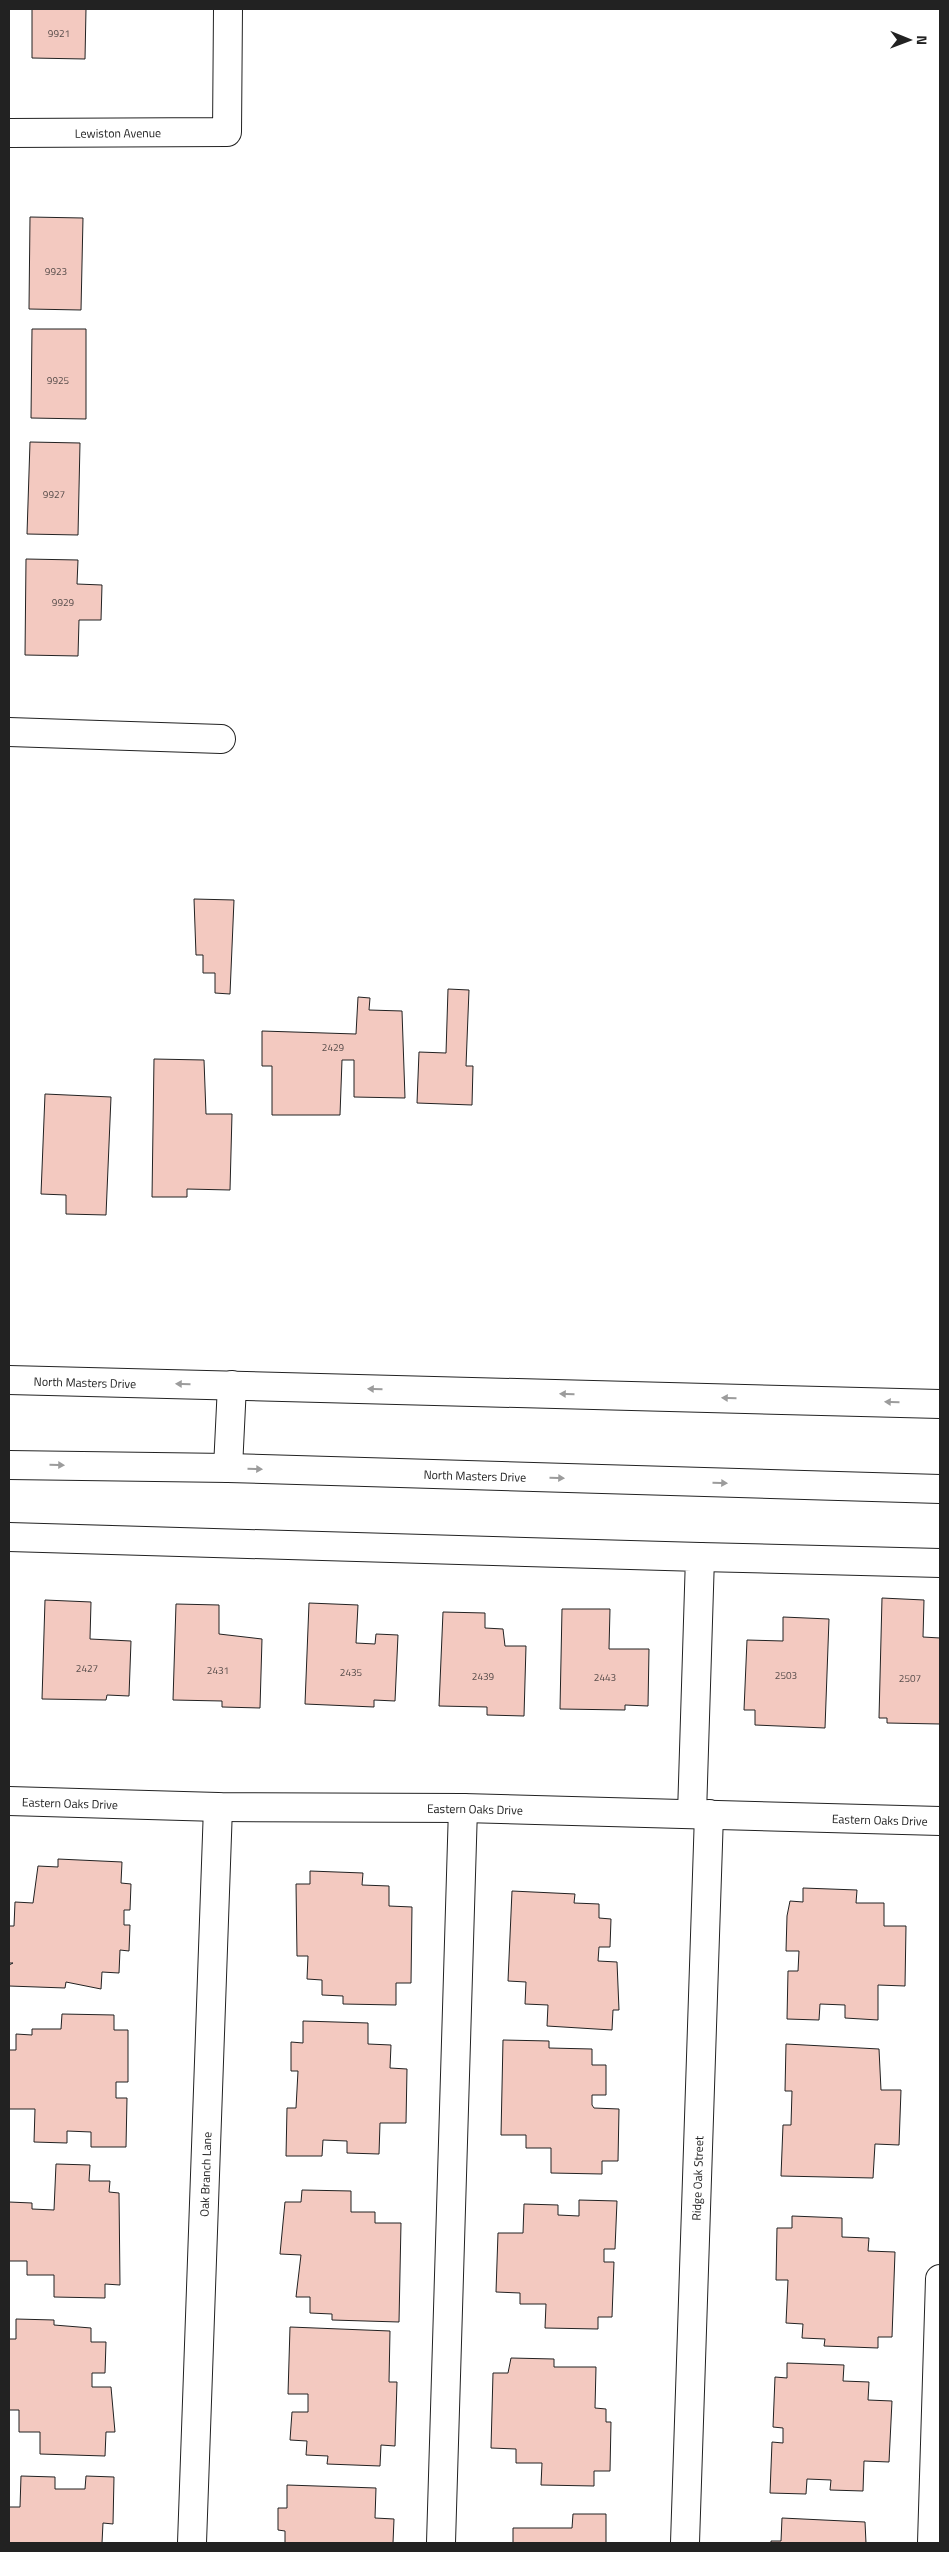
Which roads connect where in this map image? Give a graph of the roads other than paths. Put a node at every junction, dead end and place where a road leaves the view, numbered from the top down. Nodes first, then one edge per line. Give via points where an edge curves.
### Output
1 (228, 9) edge
2 (9, 133) edge
3 (9, 732) edge
4 (221, 739) dead end
5 (9, 1380) edge
6 (232, 1385) junction
7 (940, 1404) edge
8 (9, 1465) edge
9 (228, 1468) junction
10 (940, 1489) edge
11 (9, 1537) edge
12 (700, 1557) junction
13 (940, 1563) edge
14 (9, 1801) edge
15 (218, 1807) junction
16 (463, 1808) junction
17 (701, 1814) junction
18 (940, 1821) edge
19 (940, 2279) edge
20 (192, 2543) edge
21 (441, 2543) edge
22 (685, 2543) edge
23 (932, 2543) edge

1 - 2 street, Lewiston Avenue via 226,132
3 - 4 street
6 -> 5 street, North Masters Drive
7 -> 6 street, North Masters Drive
6 - 9 street
8 -> 9 street, North Masters Drive
9 -> 10 street, North Masters Drive
11 - 12 street
12 - 13 street
12 - 17 street, Ridge Oak Street
14 - 15 street, Eastern Oaks Drive
15 - 16 street, Eastern Oaks Drive
15 - 20 street, Oak Branch Lane
16 - 17 street, Eastern Oaks Drive
16 - 21 street
17 - 18 street, Eastern Oaks Drive
17 - 22 street, Ridge Oak Street
19 - 23 street

